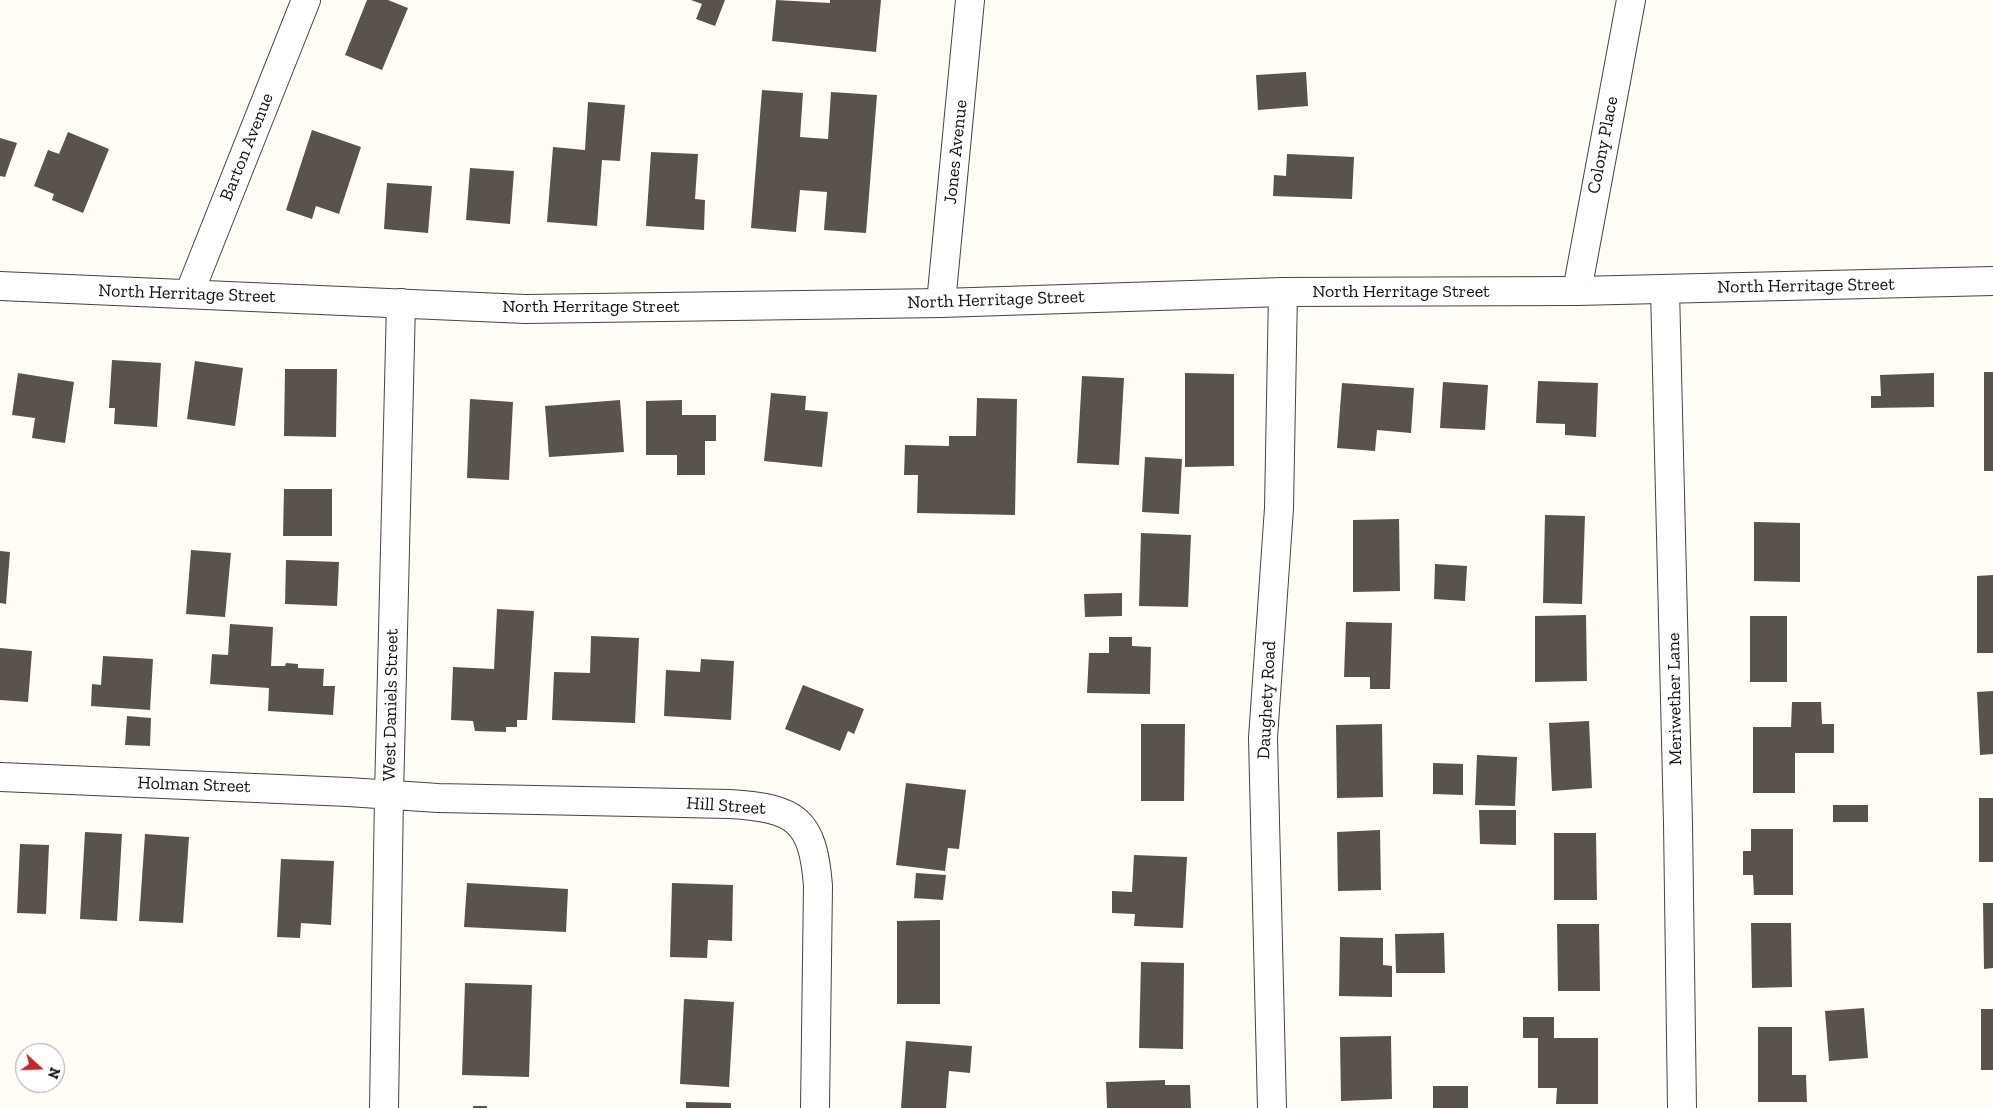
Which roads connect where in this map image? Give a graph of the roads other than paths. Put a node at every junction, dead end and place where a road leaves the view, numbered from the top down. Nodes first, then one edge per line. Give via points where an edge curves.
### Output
1 (306, 0) edge
2 (970, 0) edge
3 (1631, 0) edge
4 (1993, 281) edge
5 (0, 286) edge
6 (1665, 289) junction
7 (1577, 291) junction
8 (1283, 292) junction
9 (189, 294) junction
10 (401, 302) junction
11 (941, 303) junction
12 (0, 777) edge
13 (389, 795) junction
14 (384, 1108) edge
15 (814, 1108) edge
16 (1272, 1108) edge
17 (1682, 1108) edge

1 - 9 street, Barton Avenue
2 - 11 street, Jones Avenue
3 - 7 street, Colony Place
4 - 6 street, North Herritage Street
5 - 9 street, North Herritage Street
6 - 7 street, North Herritage Street
6 - 17 street, Meriwether Lane
7 - 8 street, North Herritage Street
8 - 11 street, North Herritage Street
8 - 16 street, Daughety Road via 1279,508 1263,738
9 - 10 street, North Herritage Street
10 - 11 street, North Herritage Street via 525,309
10 - 13 street, West Daniels Street
12 - 13 street, Holman Street
13 - 14 street, West Daniels Street
13 - 15 street, Hill Street via 730,804 765,806 790,815 806,832 816,858

